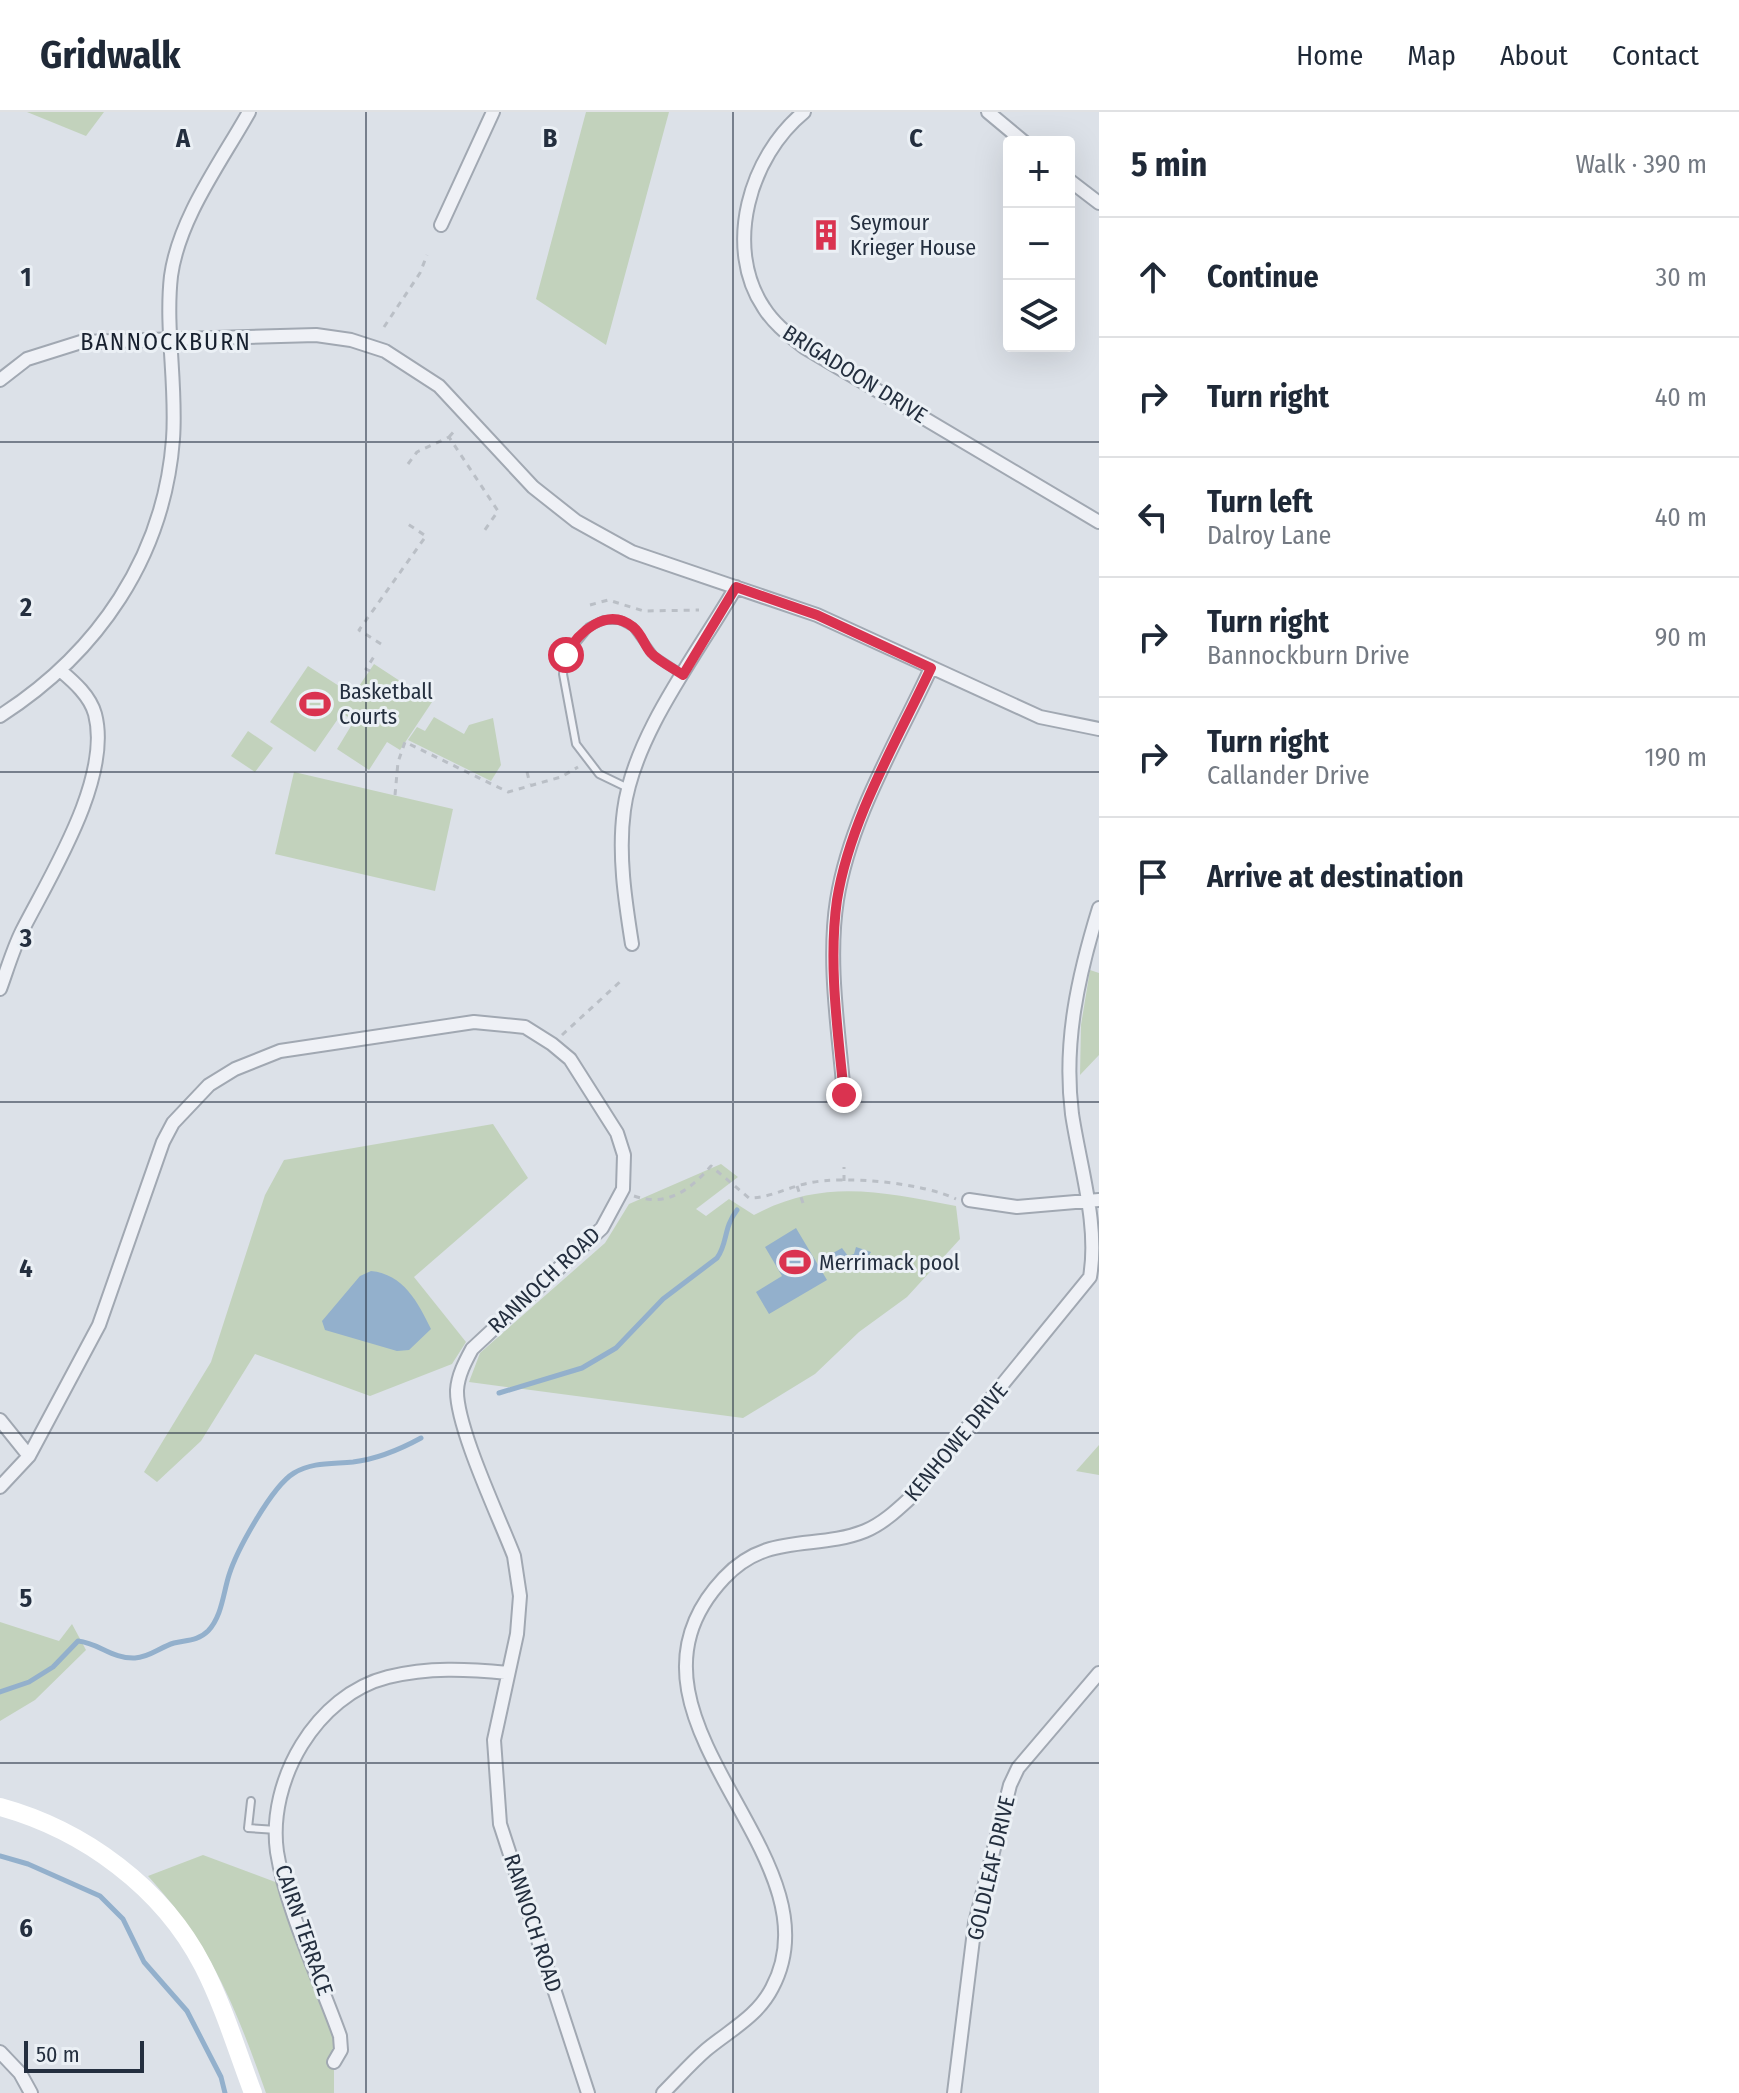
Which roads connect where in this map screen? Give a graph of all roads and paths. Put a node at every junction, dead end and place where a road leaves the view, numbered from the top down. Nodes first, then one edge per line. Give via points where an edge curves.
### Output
1 (249, 112) edge
2 (493, 112) edge
3 (804, 112) edge
4 (988, 112) edge
5 (1017, 136) edge
6 (1075, 185) edge
7 (1099, 203) edge
8 (441, 225) dead end
9 (427, 255) dead end
10 (384, 327) dead end
11 (171, 338) junction
12 (0, 380) edge
13 (456, 429) dead end
14 (449, 437) junction
15 (408, 464) dead end
16 (1099, 522) edge
17 (406, 523) dead end
18 (482, 534) dead end
19 (736, 587) junction
20 (590, 605) dead end
21 (699, 610) dead end
22 (381, 644) dead end
23 (375, 655) dead end
24 (931, 668) junction
25 (61, 671) junction
26 (370, 671) dead end
27 (683, 675) junction
28 (0, 716) edge
29 (1099, 729) edge
30 (578, 767) dead end
31 (527, 772) dead end
32 (530, 785) junction
33 (628, 788) junction
34 (395, 795) dead end
35 (1099, 908) edge
36 (632, 944) dead end
37 (623, 979) dead end
38 (0, 989) edge
39 (559, 1038) dead end
40 (844, 1095) dead end
41 (844, 1167) dead end
42 (844, 1181) junction
43 (797, 1186) junction
44 (629, 1195) dead end
45 (966, 1201) joint
46 (1094, 1201) edge
47 (803, 1203) dead end
48 (0, 1420) edge
49 (29, 1456) junction
50 (0, 1487) edge
51 (508, 1673) junction
52 (1099, 1673) edge
53 (251, 1801) dead end
54 (0, 1807) edge
55 (277, 1830) junction
56 (0, 2052) edge
57 (334, 2062) dead end
58 (31, 2093) edge
59 (253, 2093) edge
60 (588, 2093) edge
61 (663, 2093) edge
62 (954, 2093) edge

1 - 11 street via 182,235 171,276
2 - 8 street
3 - 16 street, BRIGADOON DRIVE via 785,128 760,168 745,222 744,265 762,307 804,347
4 - 5 street
6 - 7 street
9 - 10 path
11 - 12 street via 53,348 27,359
11 - 19 street via 316,335 385,351 439,386 533,487 576,521 632,552
11 - 25 street via 173,438 157,521 121,601
13 - 14 path
14 - 15 path via 417,452
14 - 18 path via 498,511
17 - 22 path via 426,536 359,630
19 - 24 street via 817,615
19 - 27 street
20 - 21 path via 608,600 644,611
23 - 26 path via 366,669
24 - 29 street via 1040,717
24 - 40 street via 861,820 837,901 835,965
25 - 28 street
25 - 38 street via 82,691 95,715 89,782 71,843 21,933
27 - 33 street via 653,727
27 - 33 lane via 654,656 633,627 620,620 589,627 566,655 563,674 576,744 599,774
30 - 32 path
31 - 32 path
32 - 34 path via 503,791 405,742
33 - 36 street via 622,847
35 - 46 street, KENHOWE DRIVE via 1079,972 1069,1037 1072,1113
37 - 39 path
41 - 42 path
42 - 43 path
42 - 45 path via 933,1190
43 - 44 path via 749,1198 711,1166 691,1187 667,1199 654,1202
43 - 47 path
45 - 46 street via 1017,1207
46 - 61 street, KENHOWE DRIVE via 1097,1244 1090,1277 909,1499 865,1531 790,1542 754,1555 724,1577 695,1623 685,1658 689,1706 774,1881 784,1913 785,1942 780,1969 764,2002
48 - 49 street
49 - 50 street, RANNOCH ROAD
49 - 51 street, RANNOCH ROAD via 99,1325 163,1142 173,1123 209,1085 280,1051 474,1022 525,1027 570,1059 617,1133 626,1172 618,1203 602,1228 490,1329 472,1349 458,1382 463,1423 519,1576 517,1634
51 - 55 street, CAIRN TERRACE via 441,1668 384,1677 342,1700 311,1730 288,1766
51 - 60 street, RANNOCH ROAD via 494,1740 500,1824
52 - 62 street, GOLDLEAF DRIVE via 1018,1768 1010,1785 975,1923
53 - 55 lane via 248,1828
54 - 59 main road via 80,1840 163,1909 203,1965
55 - 57 street, CAIRN TERRACE via 286,1886 340,2036 341,2050
56 - 58 street

